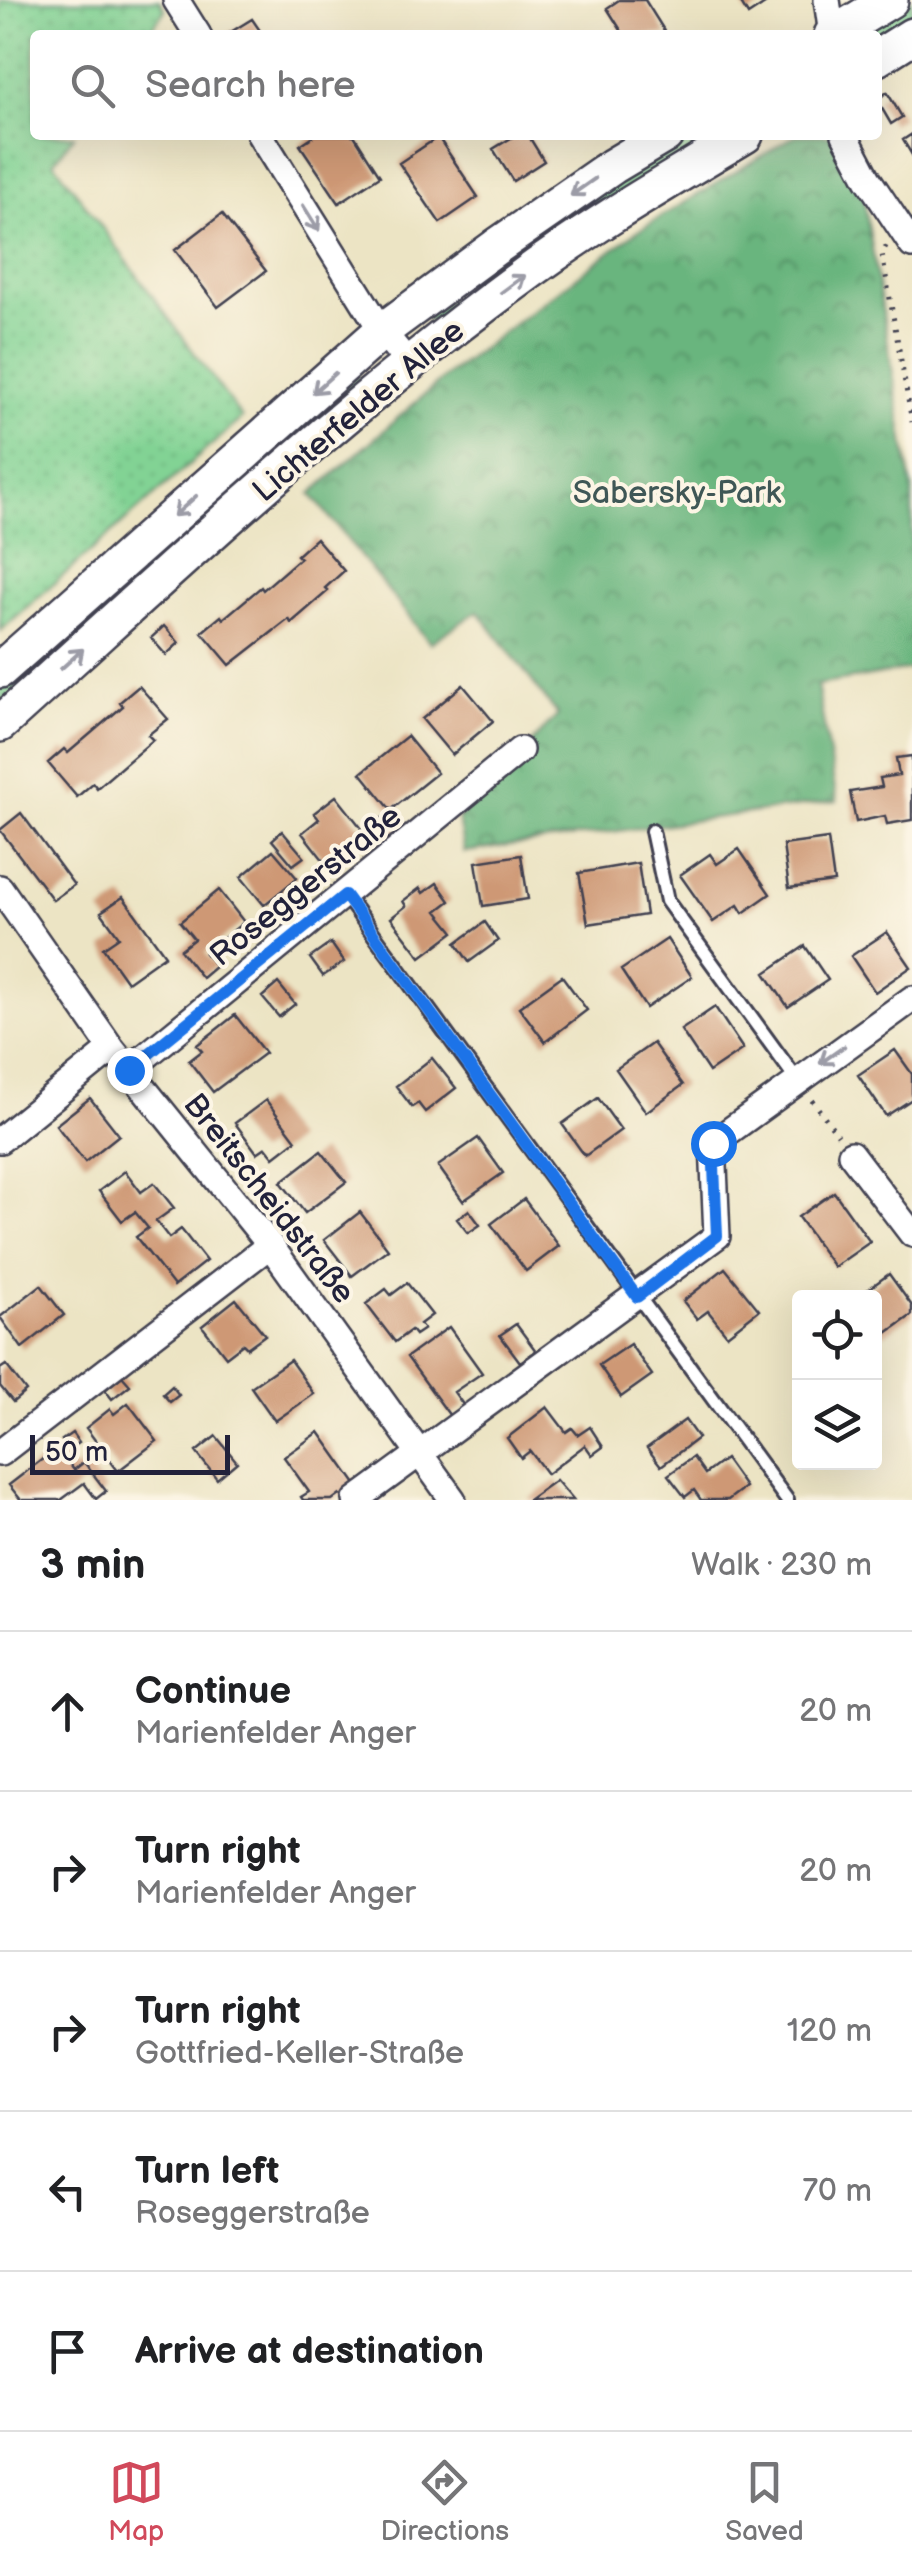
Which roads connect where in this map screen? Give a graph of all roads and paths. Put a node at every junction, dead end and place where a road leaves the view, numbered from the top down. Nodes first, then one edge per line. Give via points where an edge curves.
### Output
1 (176, 0) edge
2 (827, 0) edge
3 (890, 0) edge
4 (195, 30) edge
5 (831, 30) edge
6 (840, 30) edge
7 (912, 36) edge
8 (882, 55) edge
9 (263, 140) edge
10 (657, 140) edge
11 (737, 140) edge
12 (848, 140) edge
13 (896, 220) junction
14 (912, 245) edge
15 (382, 331) junction
16 (409, 364) junction
17 (912, 422) edge
18 (0, 670) edge
19 (0, 724) edge
20 (520, 750) dead end
21 (652, 831) dead end
22 (0, 888) edge
23 (345, 895) junction
24 (912, 999) edge
25 (112, 1049) junction
26 (129, 1070) junction
27 (797, 1080) junction
28 (0, 1140) edge
29 (851, 1154) joint
30 (912, 1234) edge
31 (270, 1245) junction
32 (637, 1297) junction
33 (0, 1453) edge
34 (418, 1454) junction
35 (356, 1500) edge
36 (453, 1500) edge
37 (786, 1500) edge

1 - 4 street
2 - 5 street
3 - 6 main road
7 - 8 main road
9 -> 15 street
10 -> 15 main road, Lichterfelder Allee
16 -> 11 main road, Lichterfelder Allee via 517,281
12 - 13 street
13 - 14 street
13 - 17 path via 882,254
15 - 16 street
15 -> 18 main road, Lichterfelder Allee
19 -> 16 main road, Lichterfelder Allee
20 - 23 street, Roseggerstraße
21 - 27 lane via 666,901
22 - 25 street, Breitscheidstraße
23 - 26 street, Roseggerstraße
23 - 32 lane
24 -> 27 street
25 - 26 street, Breitscheidstraße
25 - 28 street
26 - 31 street, Breitscheidstraße
27 - 29 path
27 - 32 street via 713,1143 717,1236
29 - 30 street
31 - 33 street
31 - 34 street, Breitscheidstraße
32 - 34 street
32 - 37 lane
34 - 35 street
34 - 36 street, Breitscheidstraße

